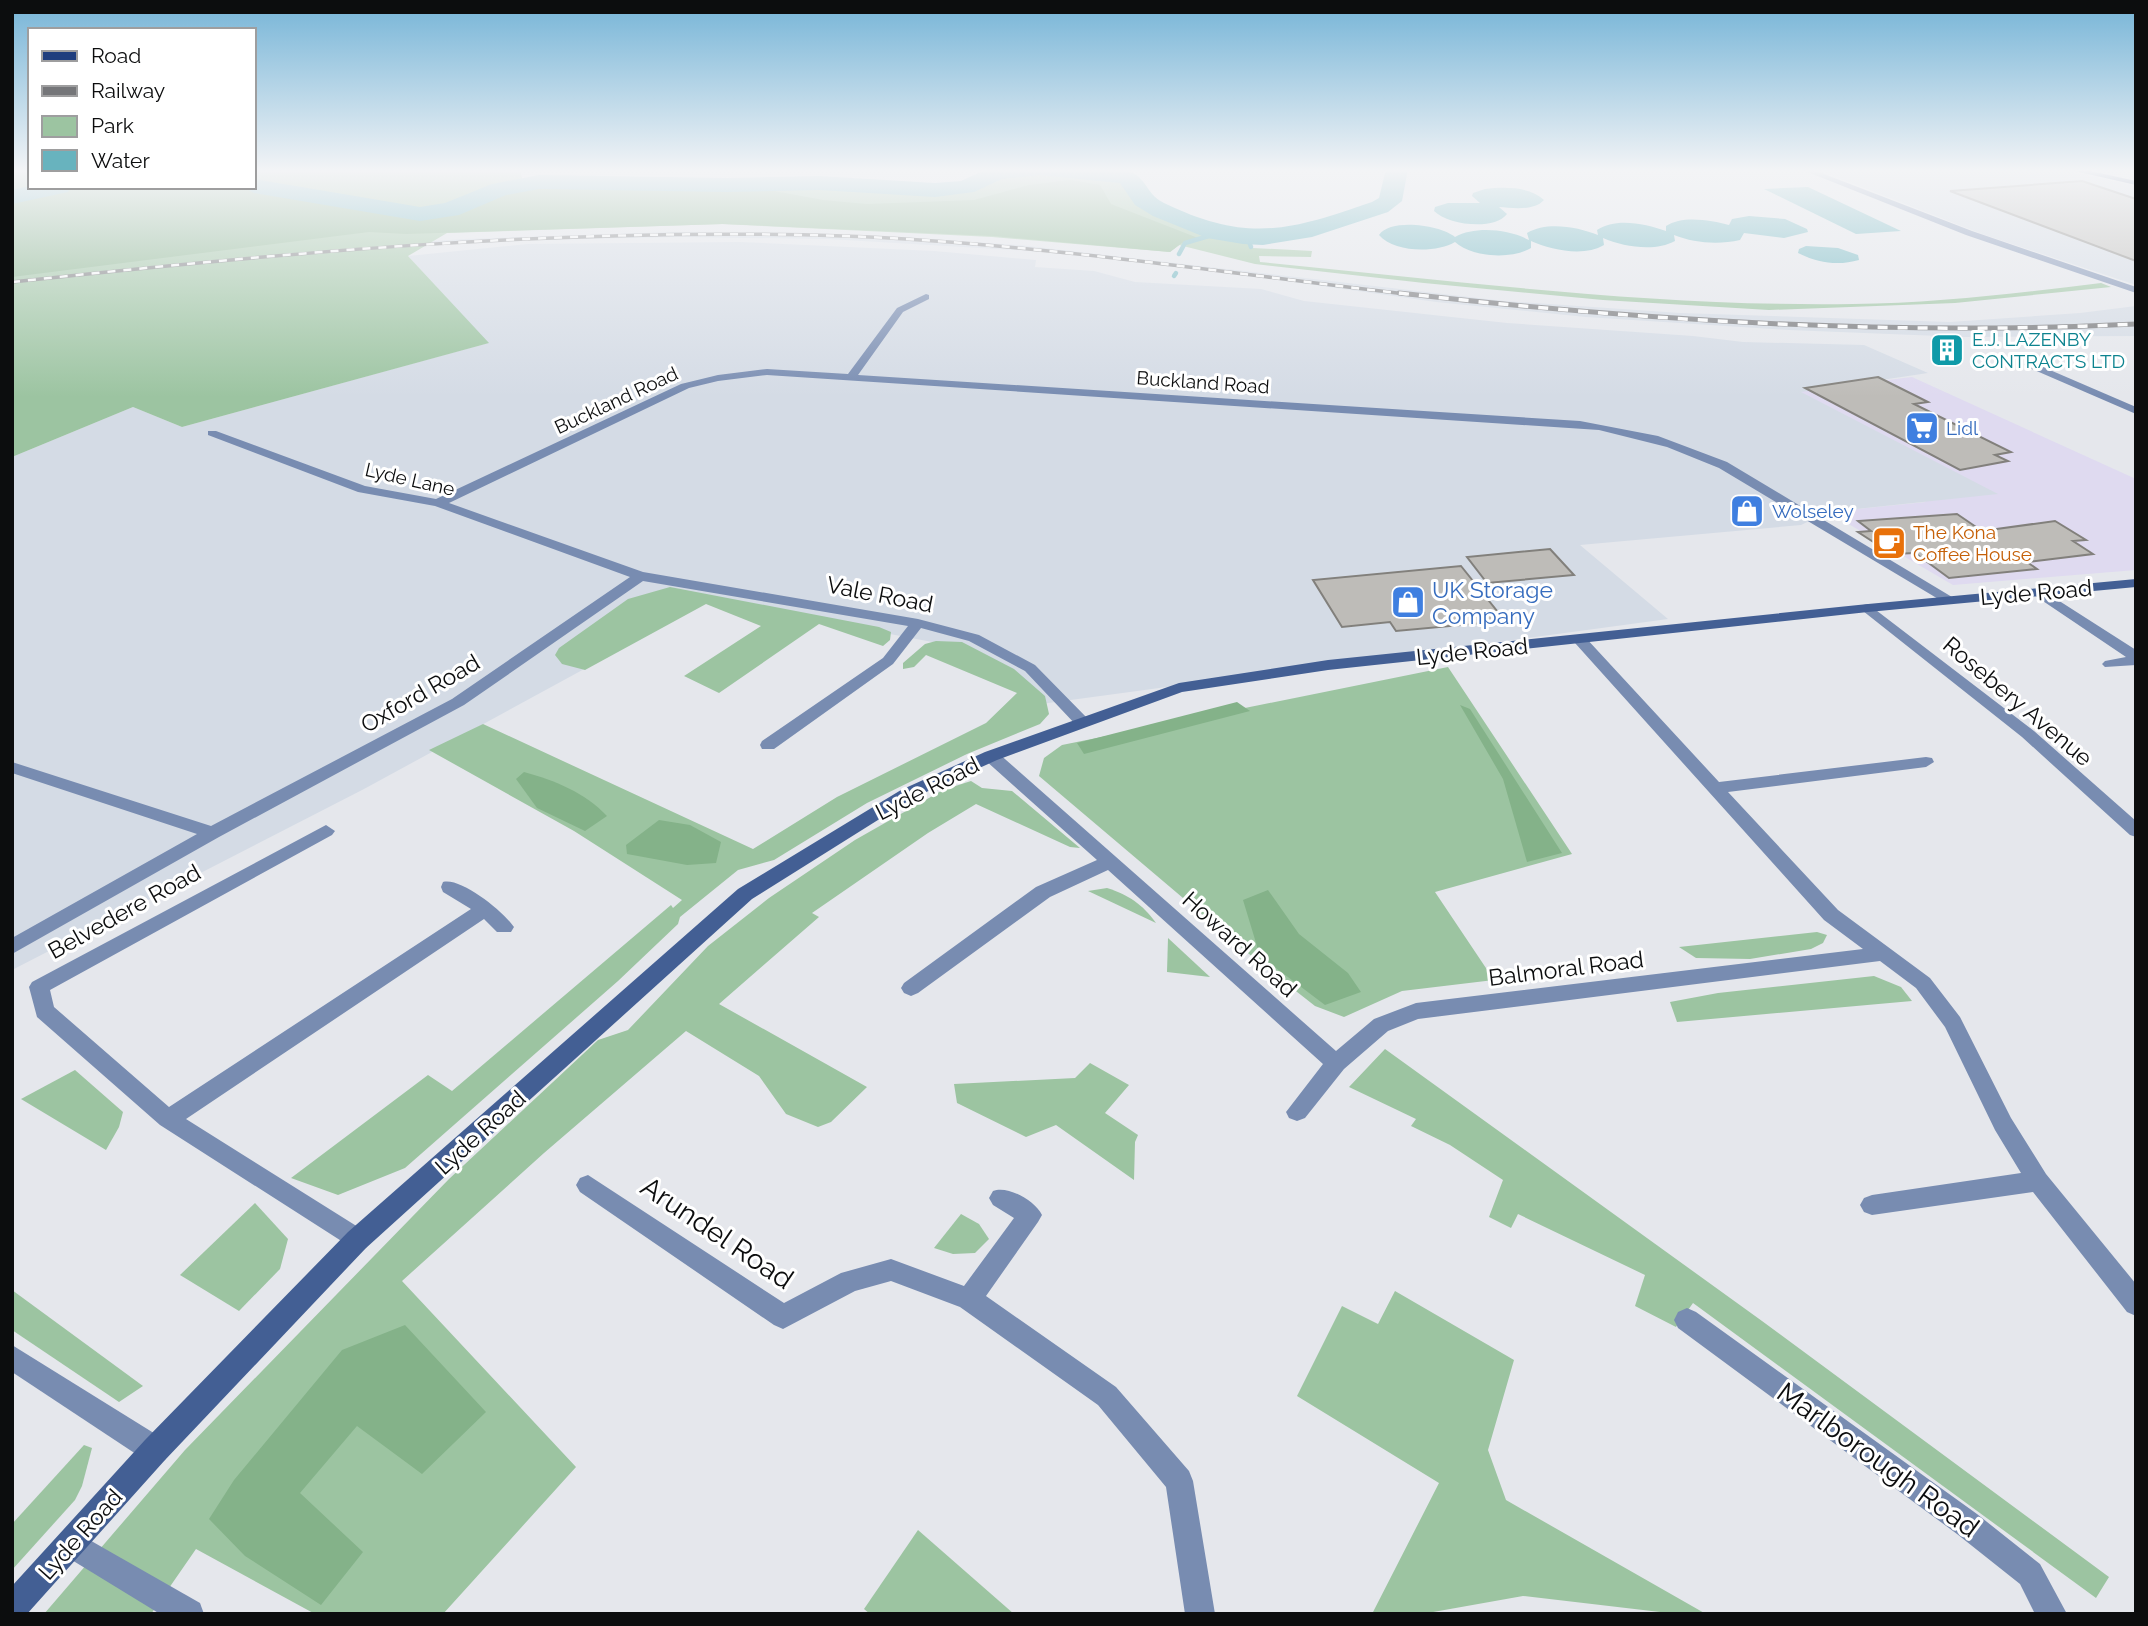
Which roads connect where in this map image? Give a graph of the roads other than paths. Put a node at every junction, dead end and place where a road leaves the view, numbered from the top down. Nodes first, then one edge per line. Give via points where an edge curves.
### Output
1 (2004, 245) edge
2 (2136, 290) edge
3 (905, 292) dead end
4 (2029, 364) dead end
5 (850, 377) junction
6 (2136, 400) edge
7 (2117, 403) junction
8 (2136, 411) edge
9 (212, 433) dead end
10 (438, 503) junction
11 (640, 576) junction
12 (2136, 583) edge
13 (2039, 592) junction
14 (1951, 600) junction
15 (1868, 608) junction
16 (918, 622) junction
17 (1580, 640) junction
18 (2136, 659) edge
19 (2110, 664) dead end
20 (1083, 723) junction
21 (768, 745) dead end
22 (991, 756) junction
23 (1926, 762) dead end
24 (12, 767) edge
25 (1714, 788) junction
26 (326, 831) dead end
27 (2136, 831) edge
28 (213, 834) junction
29 (1111, 862) junction
30 (450, 887) dead end
31 (485, 909) junction
32 (504, 927) dead end
33 (12, 947) edge
34 (1880, 954) junction
35 (911, 988) dead end
36 (1336, 1063) junction
37 (1297, 1112) dead end
38 (168, 1119) junction
39 (2038, 1181) junction
40 (588, 1185) dead end
41 (1001, 1198) dead end
42 (1872, 1205) dead end
43 (357, 1240) junction
44 (969, 1299) junction
45 (2136, 1304) edge
46 (1687, 1320) dead end
47 (12, 1357) edge
48 (155, 1450) junction
49 (72, 1544) junction
50 (12, 1608) edge
51 (189, 1614) edge
52 (1200, 1614) edge
53 (2052, 1614) edge

1 - 2 street
3 - 5 street via 926,297 900,310
4 - 7 street
5 - 10 street, Buckland Road via 768,372 685,386
5 - 14 street, Buckland Road via 1623,429 1688,448 1723,465
6 - 7 street
7 - 8 street
9 - 10 street, Lyde Lane via 362,489
10 - 11 street, Lyde Lane
11 - 16 street, Vale Road
11 - 28 street, Oxford Road via 458,702
12 - 13 street, Lyde Road
13 - 14 street, Lyde Road
13 - 18 street
14 - 15 street, Lyde Road
15 - 17 street, Lyde Road
15 - 27 street, Rosebery Avenue via 2028,734
16 - 20 street, Vale Road via 974,638 1030,668
16 - 21 street via 888,660
17 - 20 street, Lyde Road via 1328,664 1179,688
17 - 25 street
18 - 19 street
20 - 22 street, Lyde Road
22 - 29 street, Howard Road
22 - 43 street, Lyde Road via 907,794 745,894
23 - 25 street
24 - 28 street
25 - 34 street via 1831,915
26 - 38 street, Belvedere Road via 39,988 44,1011
28 - 33 street, Oxford Road
29 - 35 street via 1043,892
29 - 36 street, Howard Road
30 - 31 street
31 - 32 street
31 - 38 street
34 - 36 street, Balmoral Road via 1416,1011 1381,1025
34 - 39 street via 1923,983 1953,1023 2003,1124
36 - 37 street, Balmoral Road
38 - 43 street, Belvedere Road
39 - 42 street
39 - 45 street
40 - 44 street, Arundel Road via 783,1317 850,1281 891,1270
41 - 44 street via 1030,1214
43 - 48 street, Lyde Road
44 - 52 street, Arundel Road via 1107,1396 1179,1481
46 - 53 street, Marlborough Road via 2030,1574
47 - 48 street
48 - 49 street, Lyde Road
49 - 50 street, Lyde Road
49 - 51 street

